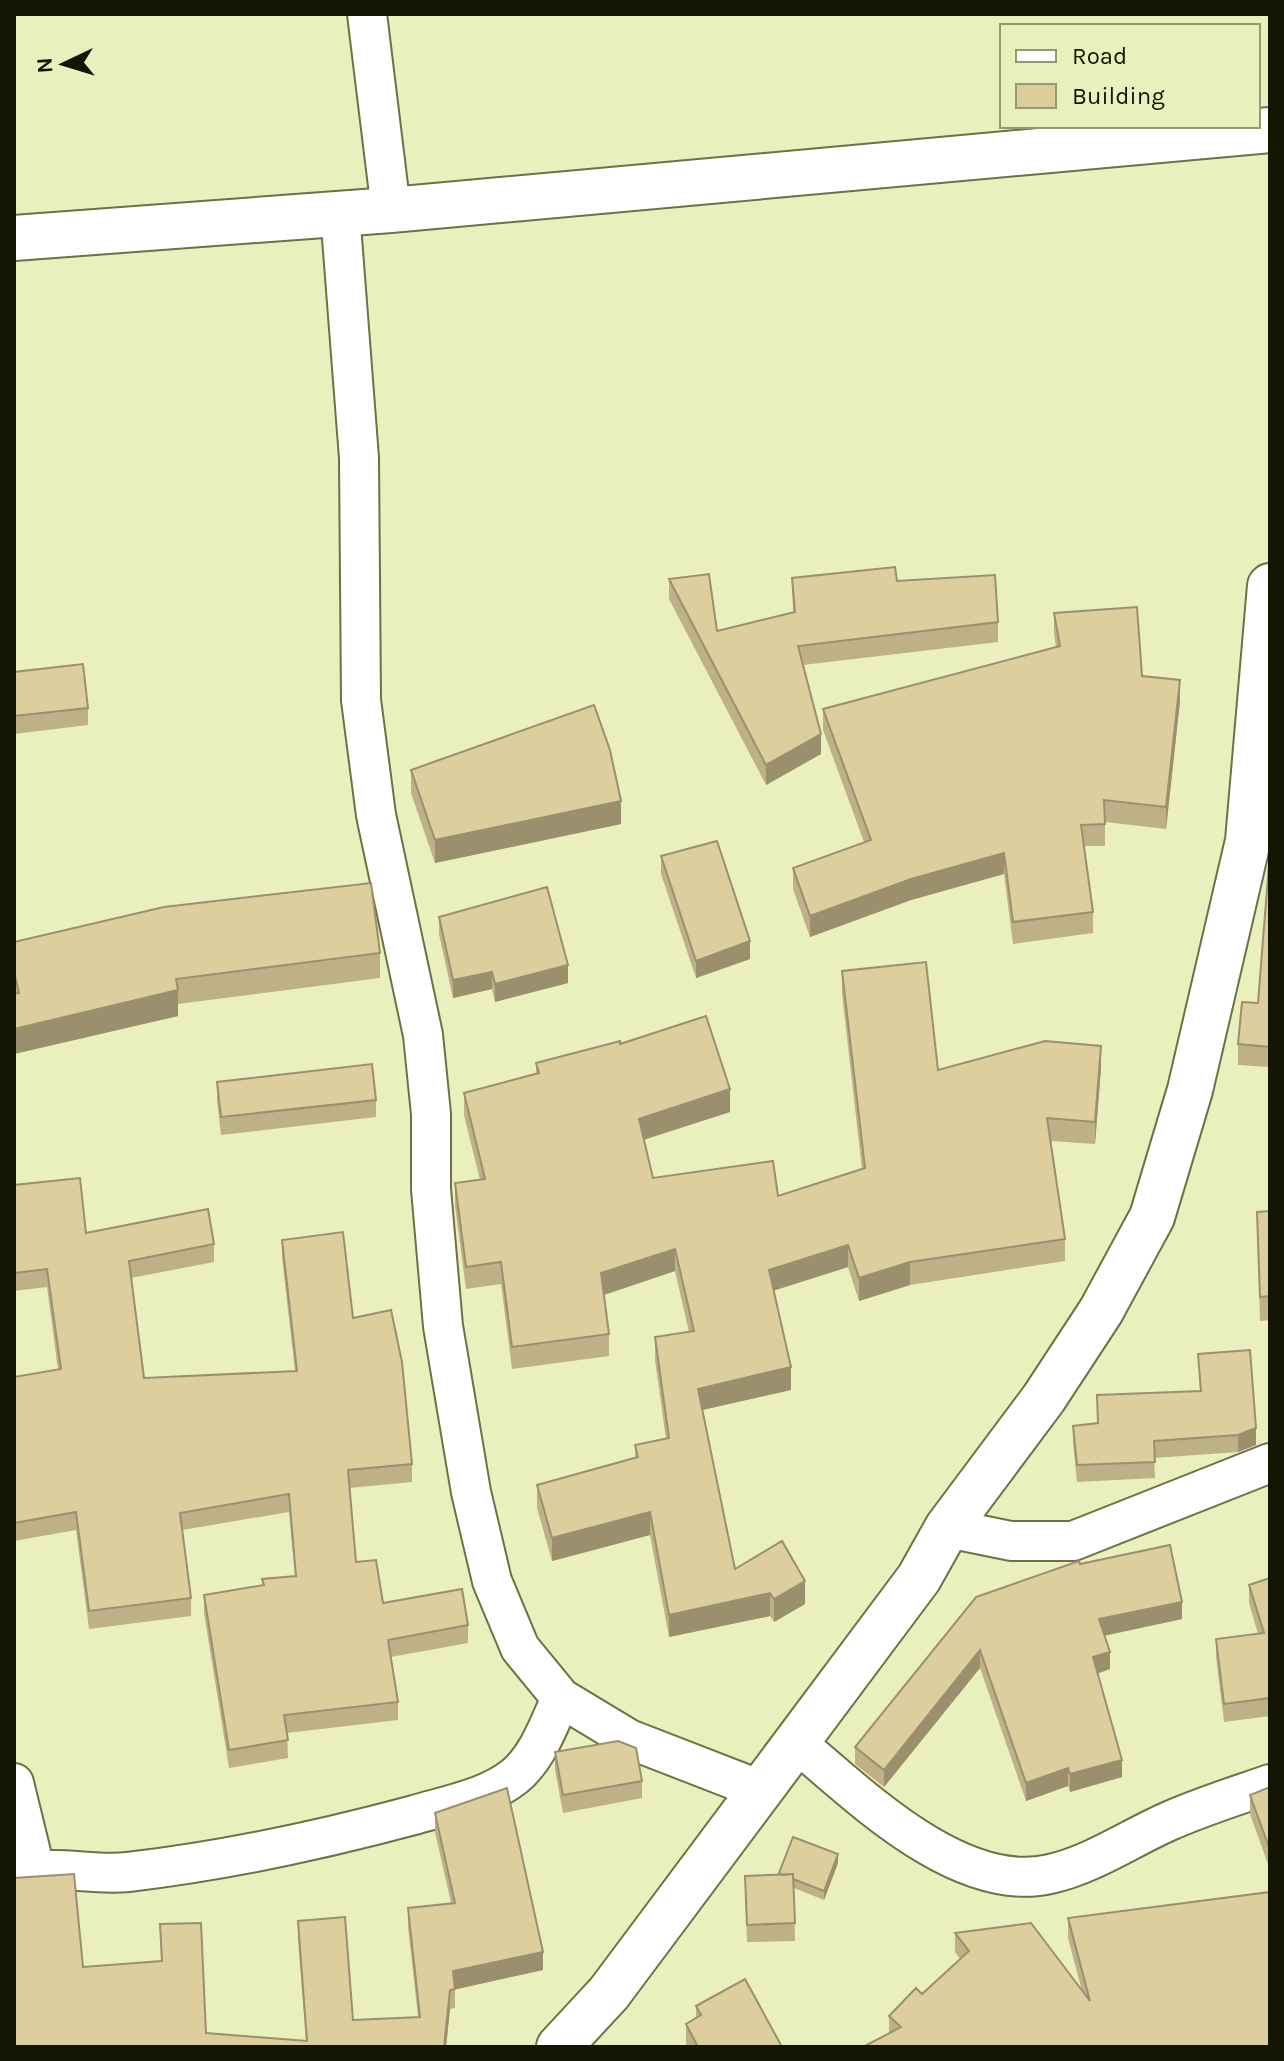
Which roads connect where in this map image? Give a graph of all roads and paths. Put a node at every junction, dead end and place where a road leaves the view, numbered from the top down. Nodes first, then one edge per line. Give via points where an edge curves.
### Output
1 (367, 14) edge
2 (1270, 130) edge
3 (391, 210) junction
4 (340, 212) junction
5 (14, 238) edge
6 (1270, 586) edge
7 (1259, 840) edge
8 (1270, 1463) edge
9 (947, 1528) junction
10 (561, 1698) junction
11 (798, 1744) junction
12 (14, 1783) edge
13 (1270, 1784) edge
14 (763, 1791) junction
15 (24, 1872) edge
16 (559, 2047) edge

1 - 3 street
2 - 3 street
3 - 4 street
4 - 5 street
4 - 10 street via 359,458 361,700 376,815 426,1055 443,1326 492,1581 520,1648
6 - 7 street
7 - 9 street via 1152,1217 1093,1324
8 - 9 street via 1073,1541 1011,1541
9 - 11 street via 919,1578
10 - 14 street via 629,1739
10 - 15 street via 538,1748 518,1774 497,1789 448,1805 333,1836 125,1872
11 - 13 street via 922,1842 980,1870 1018,1876 1048,1875
11 - 14 street
12 - 15 street
14 - 16 street via 609,1993

